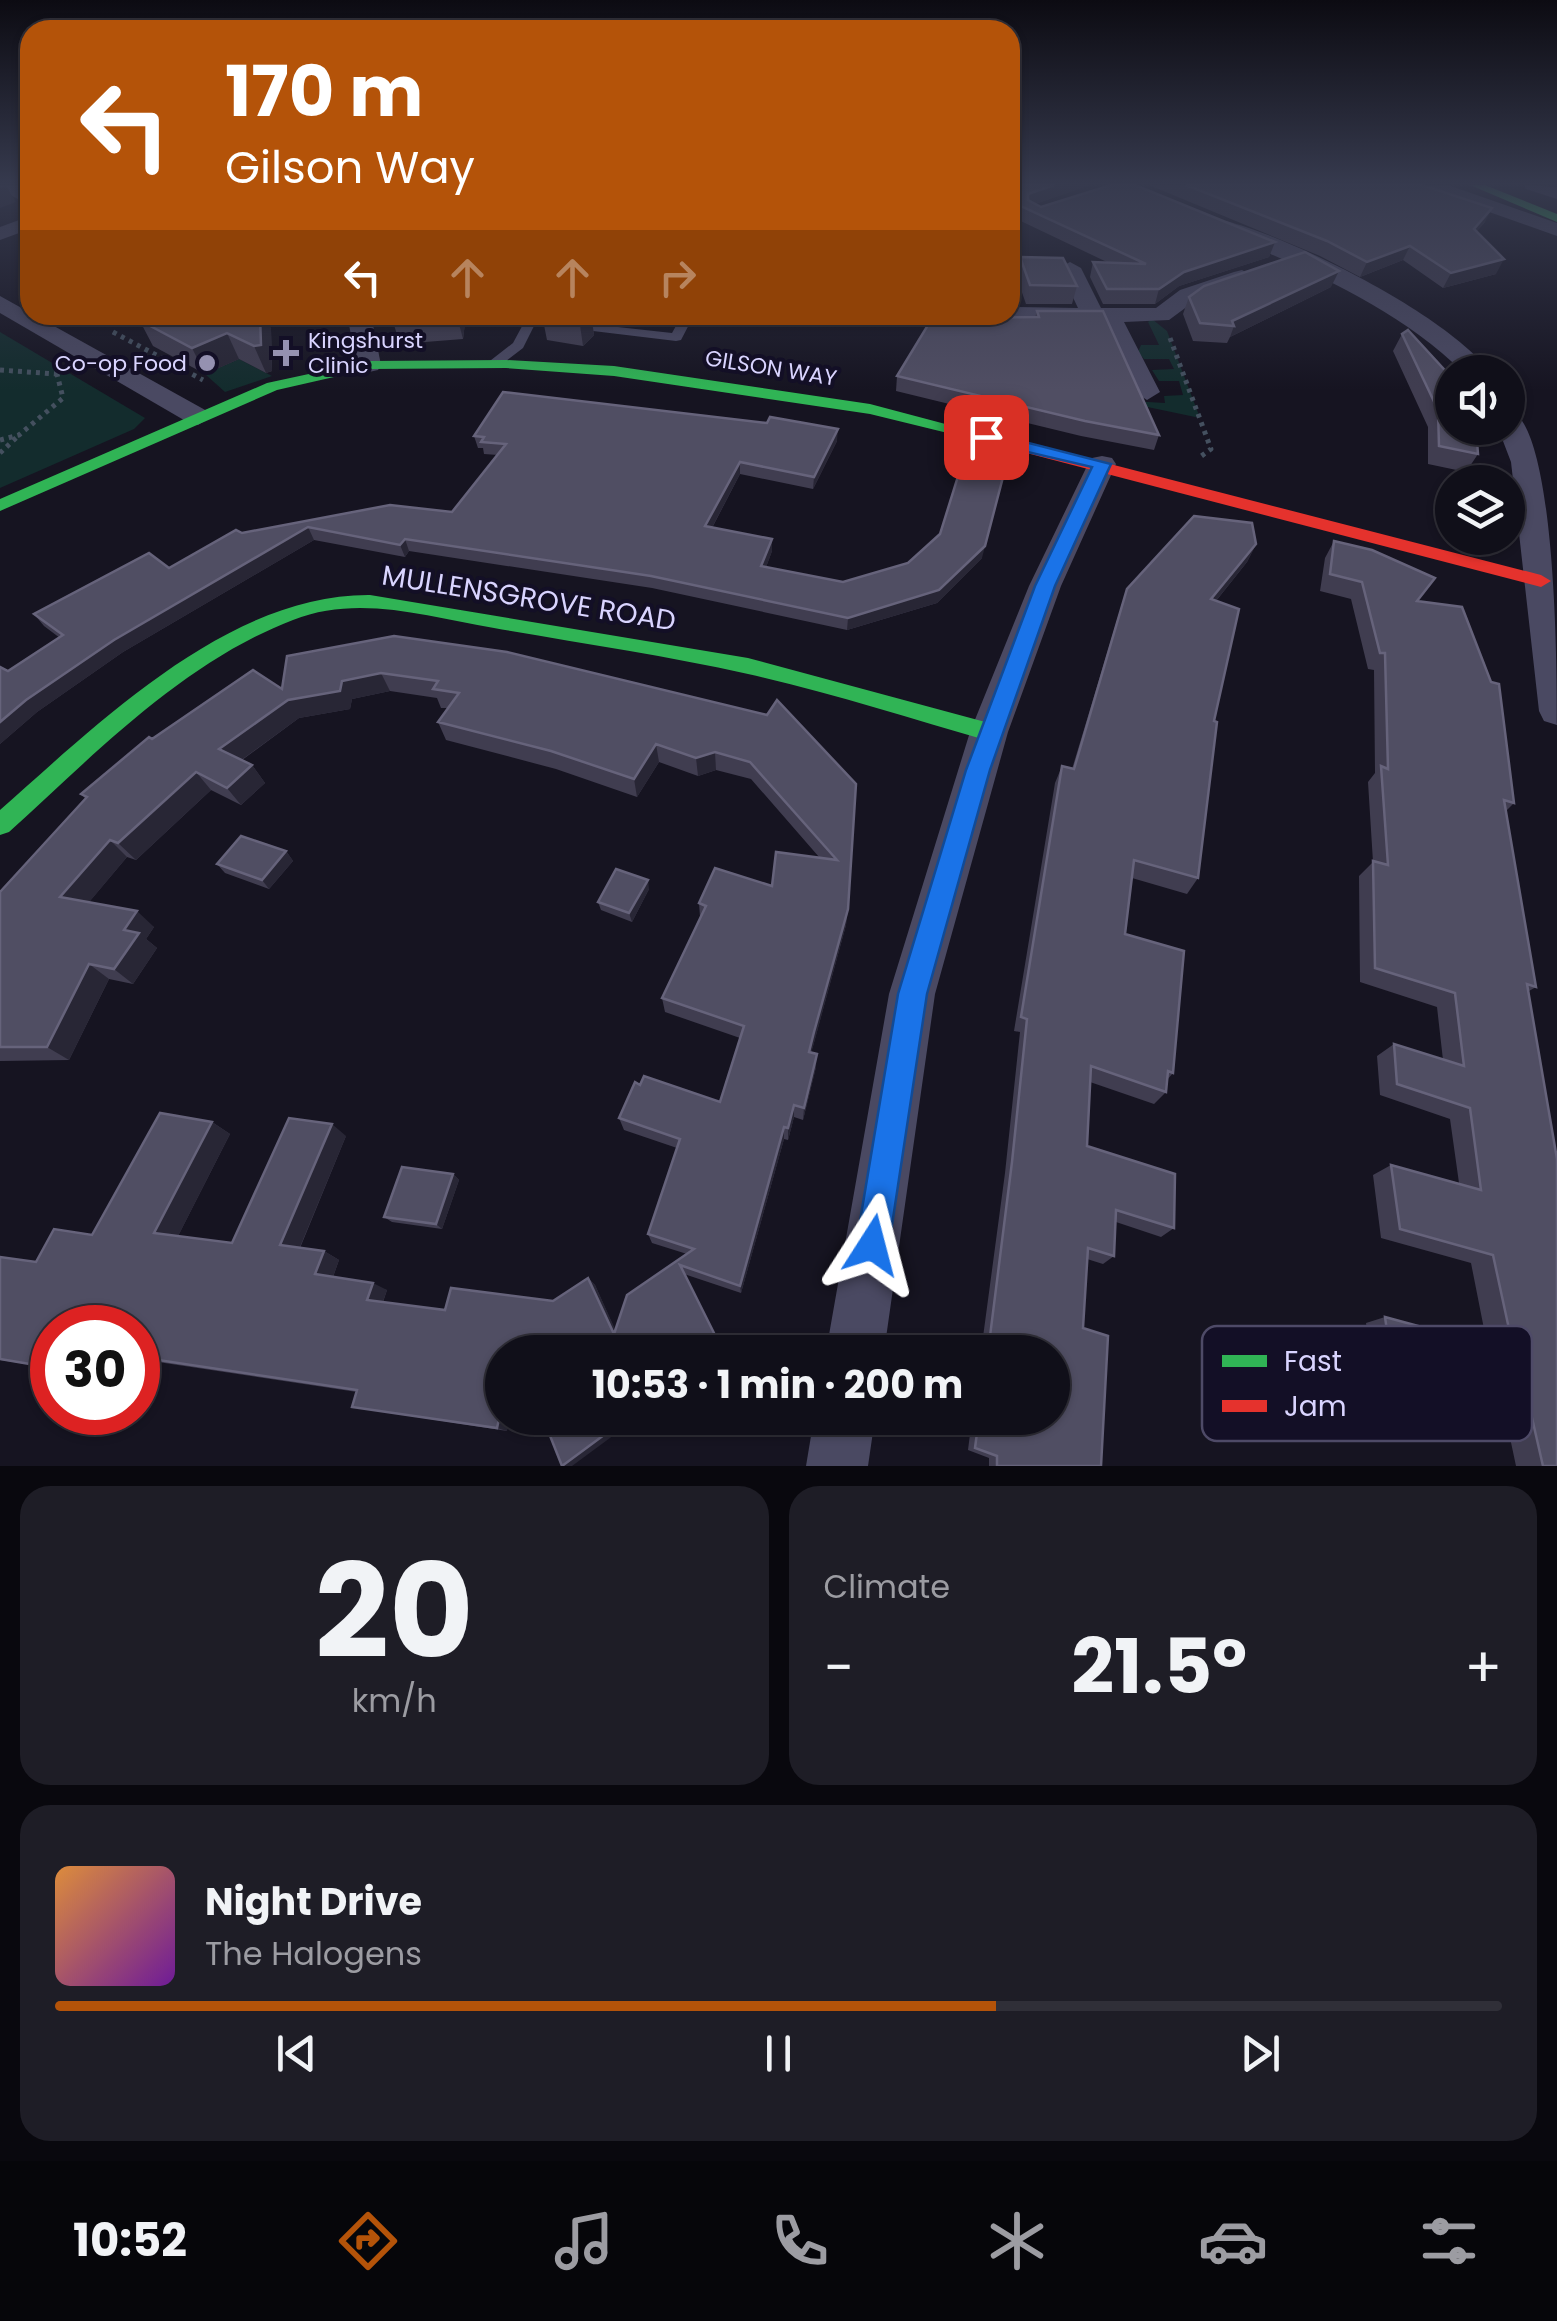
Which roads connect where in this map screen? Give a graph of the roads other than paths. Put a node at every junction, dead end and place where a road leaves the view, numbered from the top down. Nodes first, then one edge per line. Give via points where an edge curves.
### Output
1 (1286, 253) edge
2 (1297, 258) junction
3 (1070, 268) edge
4 (1020, 314) edge
5 (1101, 315) junction
6 (38, 325) edge
7 (362, 325) edge
8 (528, 325) edge
9 (593, 325) edge
10 (682, 325) edge
11 (1458, 355) edge
12 (493, 364) junction
13 (369, 365) junction
14 (1147, 392) dead end
15 (198, 417) junction
16 (1519, 445) edge
17 (1102, 464) junction
18 (0, 506) edge
19 (1541, 581) junction
20 (1557, 711) edge
21 (989, 732) junction
22 (0, 825) edge
23 (858, 1335) edge
24 (842, 1435) edge
25 (837, 1466) edge

1 - 2 street
2 - 5 street via 1188,295 1161,314
2 - 11 street via 1425,326
3 - 5 street
4 - 5 street
5 - 14 street
6 - 15 street
7 - 13 street
8 - 12 lane via 518,345
9 - 10 lane via 676,336
12 - 13 street, GILSON WAY
12 - 17 street, GILSON WAY via 614,371 870,409
13 - 15 street, GILSON WAY via 272,386
15 - 18 street, GILSON WAY
16 - 19 street
17 - 19 street, GILSON WAY
17 - 21 street via 1045,586
19 - 20 street
21 - 22 street, MULLENSGROVE ROAD via 650,646 378,602 329,603 239,638 118,718
21 - 23 street via 912,994
24 - 25 street

